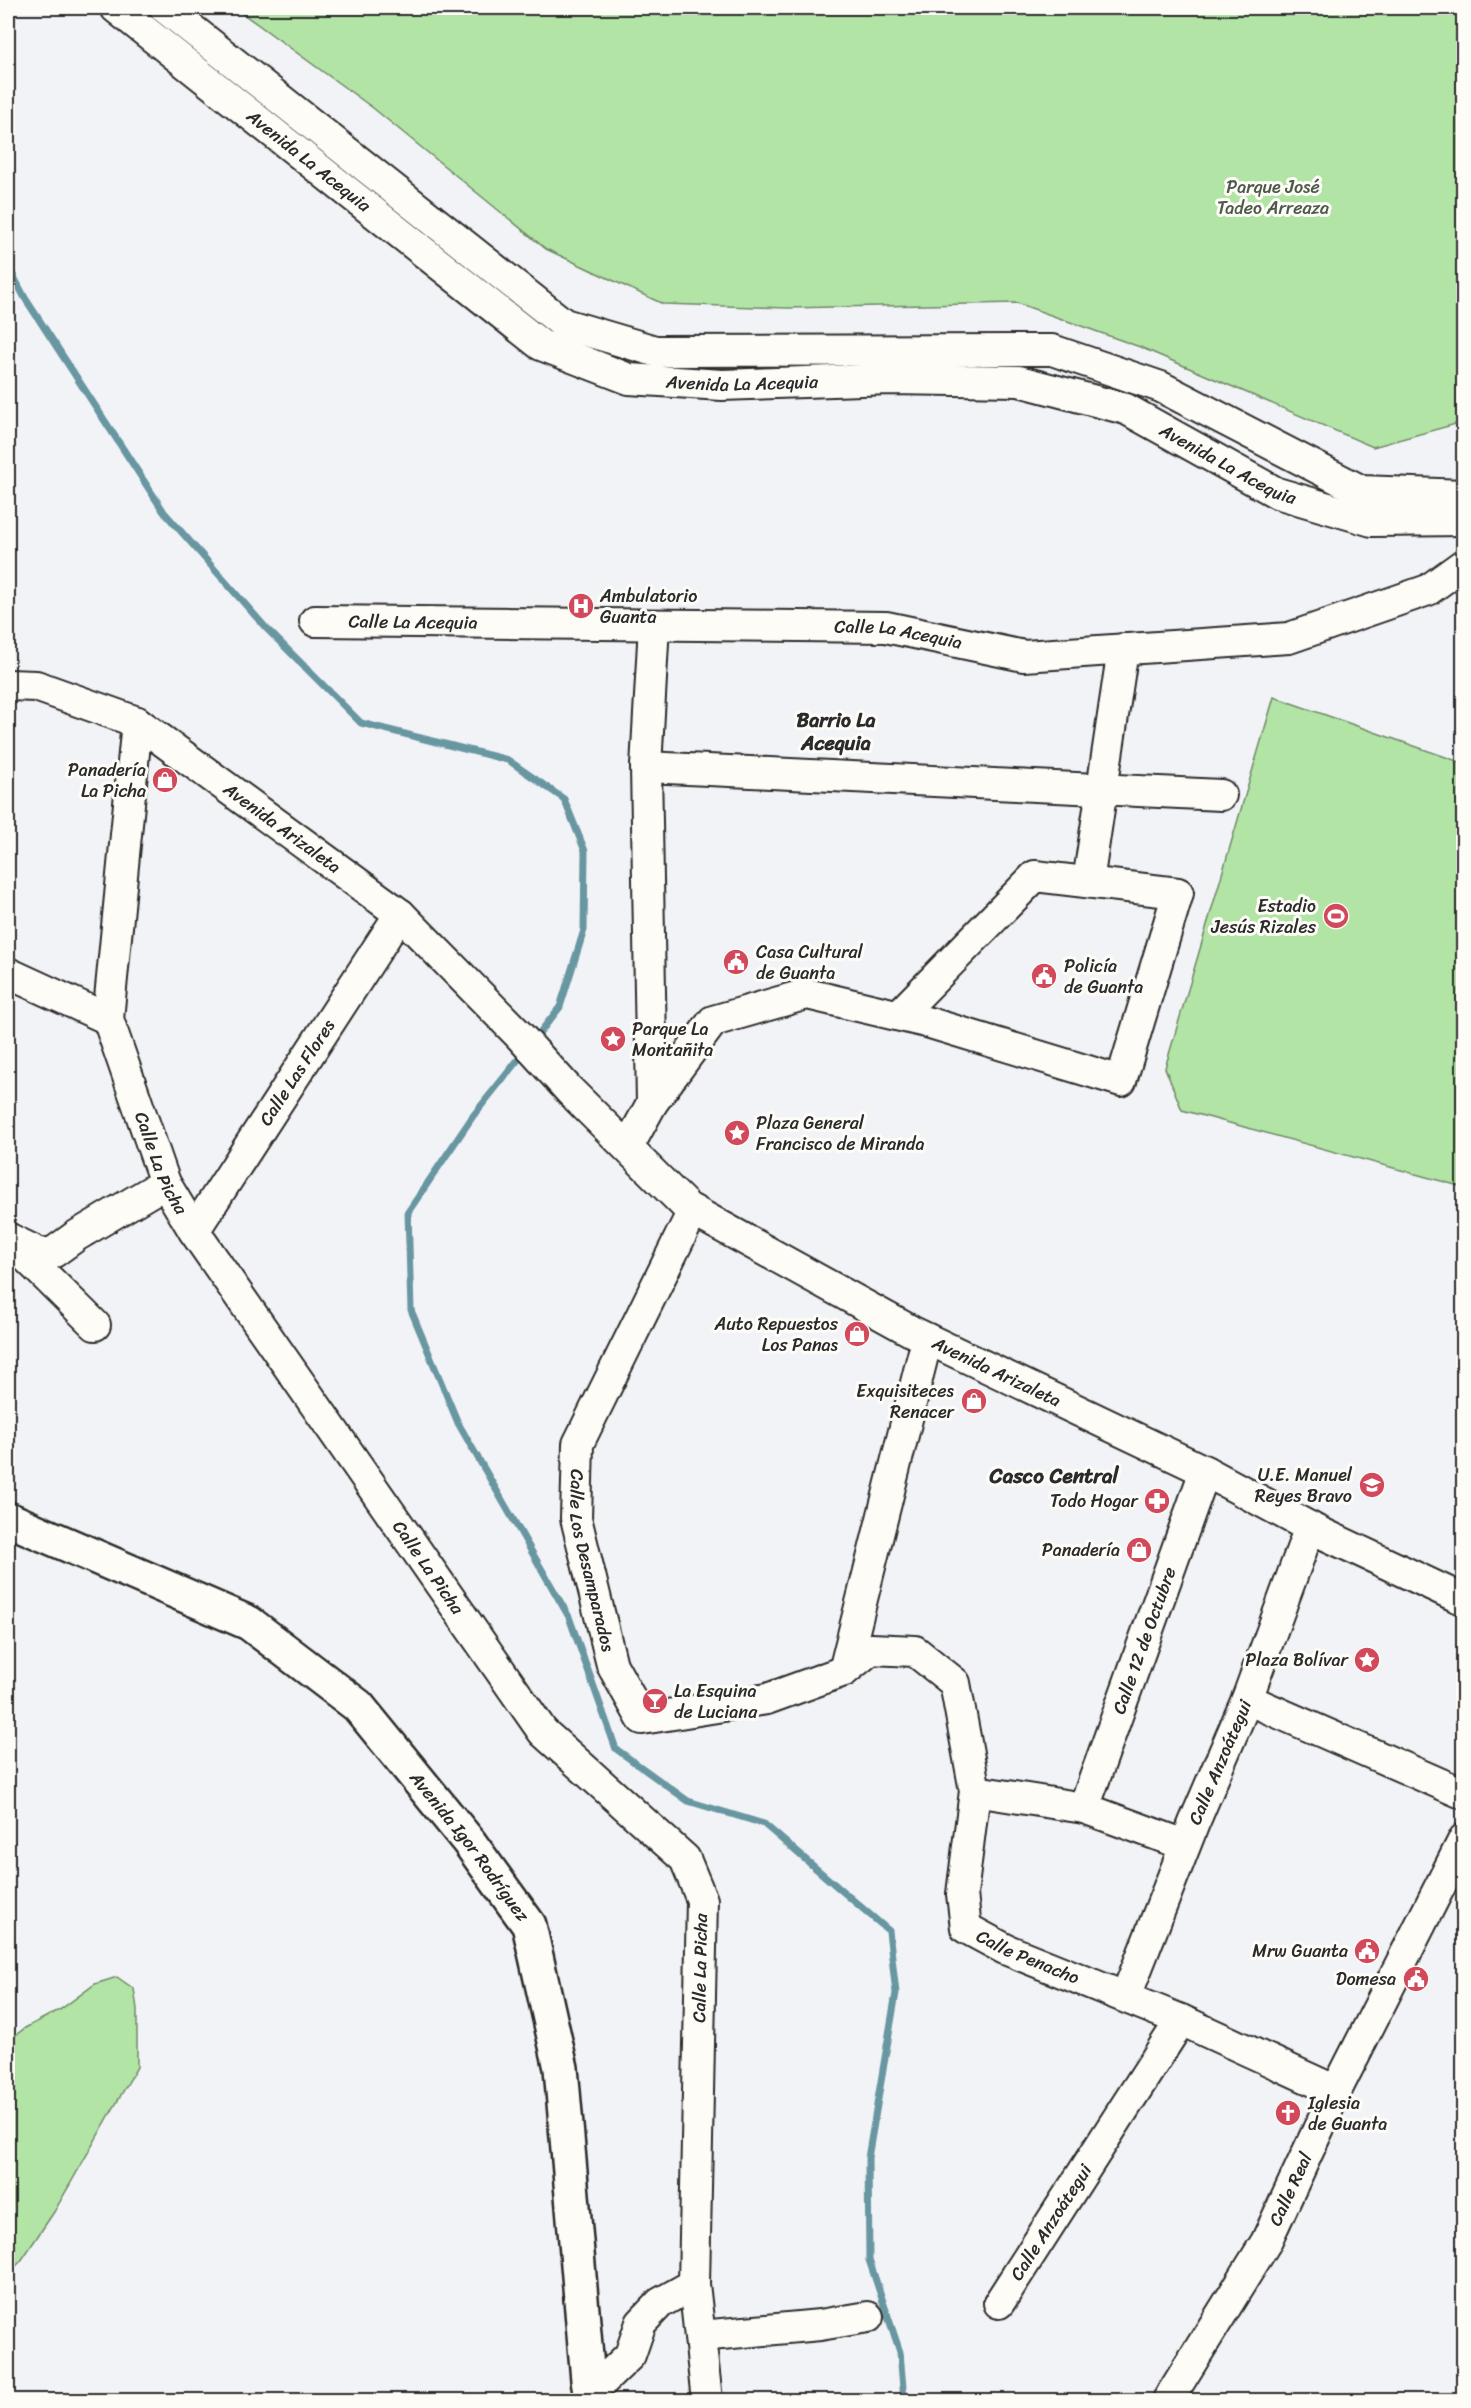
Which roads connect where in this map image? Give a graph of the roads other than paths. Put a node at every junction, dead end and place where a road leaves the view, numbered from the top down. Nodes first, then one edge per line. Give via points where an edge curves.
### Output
1 (116, 8) edge
2 (165, 8) edge
3 (1464, 495) edge
4 (1464, 520) edge
5 (1464, 564) edge
6 (315, 621) dead end
7 (654, 625) junction
8 (1123, 650) junction
9 (8, 685) edge
10 (138, 722) junction
11 (646, 767) junction
12 (1102, 789) junction
13 (1221, 795) dead end
14 (1088, 882) junction
15 (400, 914) junction
16 (8, 973) edge
17 (899, 1015) junction
18 (108, 1019) junction
19 (652, 1102) junction
20 (628, 1147) junction
21 (165, 1183) junction
22 (693, 1210) junction
23 (194, 1231) junction
24 (8, 1238) edge
25 (94, 1325) dead end
26 (927, 1339) junction
27 (1205, 1471) junction
28 (8, 1519) edge
29 (1310, 1527) junction
30 (1464, 1600) edge
31 (844, 1671) junction
32 (1247, 1700) junction
33 (975, 1791) junction
34 (1464, 1794) edge
35 (1084, 1808) junction
36 (1464, 1839) edge
37 (1185, 1845) junction
38 (1126, 1996) junction
39 (1181, 2020) junction
40 (1336, 2091) junction
41 (694, 2283) junction
42 (999, 2303) dead end
43 (868, 2317) dead end
44 (700, 2336) junction
45 (590, 2390) edge
46 (707, 2400) edge
47 (1168, 2400) edge

1 - 4 street, Avenida La Acequia via 541,345 628,379 722,385 890,379 1019,381 1126,410 1277,493 1372,521
2 - 3 street, Avenida La Acequia via 564,324 655,351 1052,350 1161,387 1362,490
5 - 8 street, Calle La Acequia via 1428,590 1289,638
6 - 7 street, Calle La Acequia
7 - 8 street, Calle La Acequia via 886,627 1024,656
7 - 11 street
8 - 12 street
9 - 10 street, Avenida Arizaleta via 36,686
10 - 15 street, Avenida Arizaleta
10 - 18 street, Calle La Picha
11 - 12 street
11 - 19 street
12 - 13 street
12 - 14 street
14 - 17 street via 1035,876
14 - 17 street via 1178,893 1121,1081
15 - 20 street, Avenida Arizaleta via 568,1090
15 - 23 street, Calle Las Flores
16 - 18 street
17 - 19 street via 807,994 713,1021
18 - 21 street, Calle La Picha
19 - 20 street
20 - 22 street, Avenida Arizaleta
21 - 23 street, Calle La Picha
21 - 24 street via 54,1252 41,1254
22 - 26 street, Avenida Arizaleta
22 - 31 street, Calle Los Desamparados via 578,1444 576,1518 612,1665 642,1719 767,1699
23 - 41 street, Calle La Picha via 543,1732 685,1859 702,1900
24 - 25 street
26 - 27 street, Avenida Arizaleta
26 - 31 street
27 - 29 street, Avenida Arizaleta
27 - 35 street, Calle 12 de Octubre
28 - 45 highway, Avenida Igor Rodríguez via 249,1623 358,1706 469,1842 530,1925 561,2068
29 - 30 street, Avenida Arizaleta
29 - 32 street, Calle Anzoátegui
31 - 33 street, Calle Penacho via 871,1648 915,1651 955,1683
32 - 34 street
32 - 37 street, Calle Anzoátegui
33 - 35 street
33 - 38 street, Calle Penacho via 962,1894 966,1928 1005,1949
35 - 37 street
36 - 40 street, Calle Real
37 - 38 street, Calle Anzoátegui
38 - 39 street, Calle Penacho
39 - 40 street, Calle Penacho
39 - 42 street, Calle Anzoátegui
40 - 47 street, Calle Real via 1266,2242
41 - 44 street, Calle La Picha
41 - 45 street via 654,2309 641,2323 630,2355
43 - 44 street
44 - 46 street, Calle La Picha

